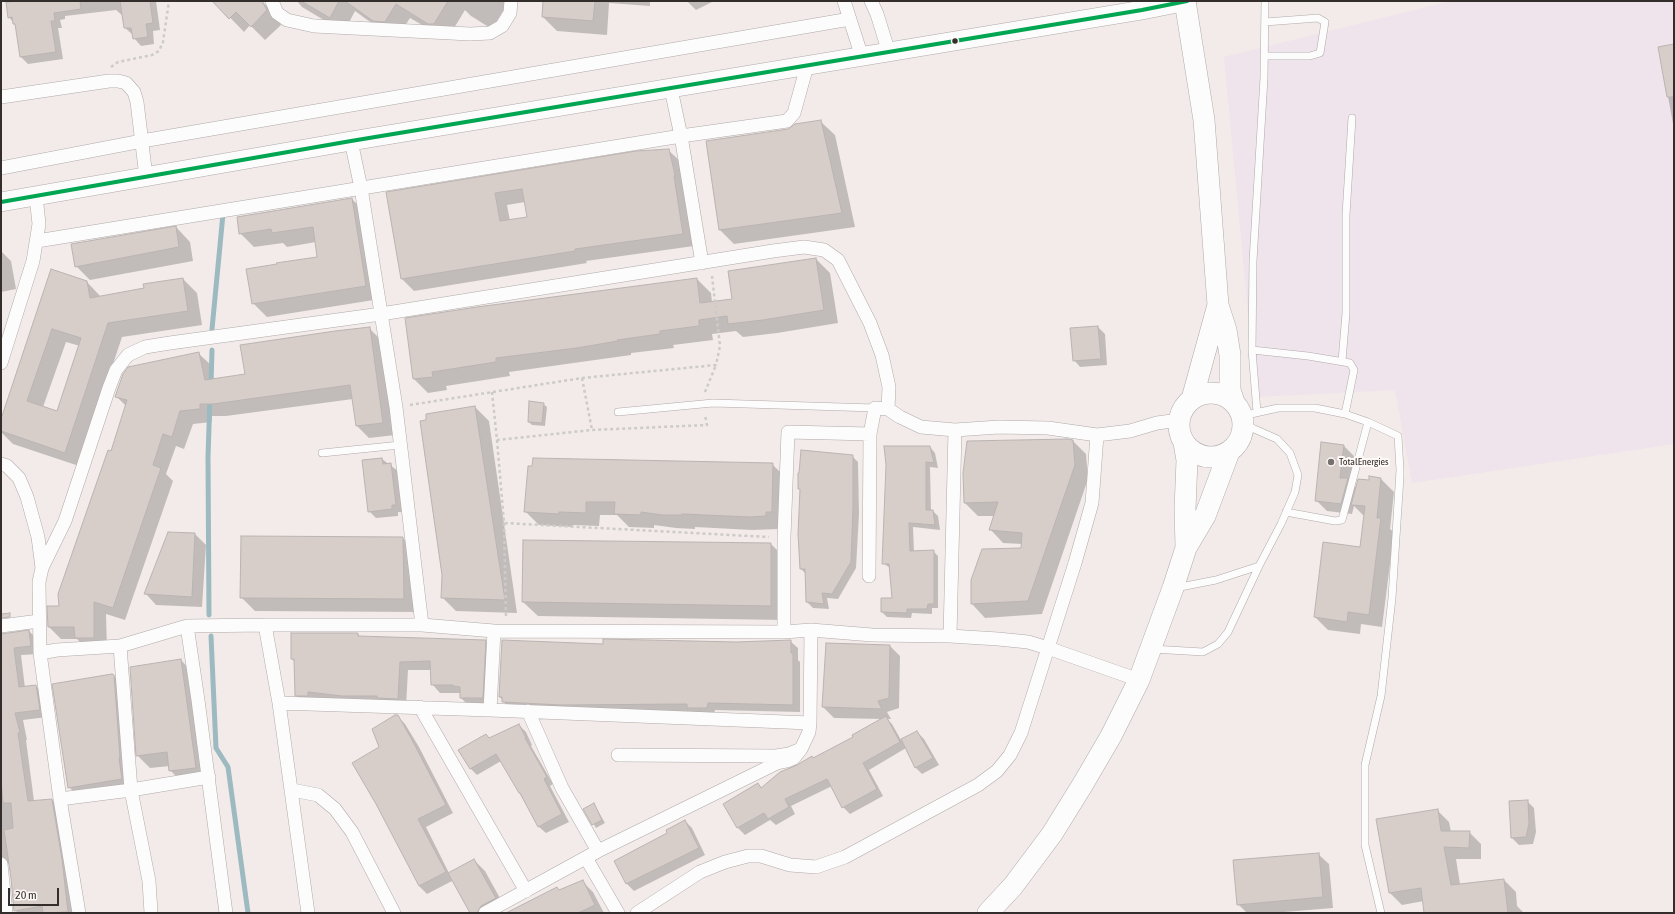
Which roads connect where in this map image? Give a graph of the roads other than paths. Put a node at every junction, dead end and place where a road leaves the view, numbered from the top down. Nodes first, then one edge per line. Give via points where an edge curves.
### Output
1 (272, 1) edge
2 (511, 1) edge
3 (844, 1) edge
4 (871, 1) edge
5 (1186, 1) edge
6 (1265, 1) edge
7 (850, 19) junction
8 (1265, 22) junction
9 (889, 53) junction
10 (1264, 56) junction
11 (862, 57) junction
12 (807, 66) junction
13 (671, 89) junction
14 (1, 98) edge
15 (1352, 118) dead end
16 (681, 136) junction
17 (142, 141) junction
18 (351, 141) junction
19 (1, 168) edge
20 (146, 177) junction
21 (361, 188) junction
22 (36, 196) junction
23 (1, 202) edge
24 (37, 241) junction
25 (706, 263) junction
26 (1218, 305) junction
27 (381, 314) junction
28 (1252, 350) junction
29 (1342, 361) junction
30 (1, 363) edge
31 (1192, 399) junction
32 (874, 408) junction
33 (888, 409) junction
34 (618, 412) dead end
35 (1244, 414) junction
36 (1345, 414) junction
37 (1179, 420) junction
38 (1368, 422) junction
39 (955, 430) junction
40 (870, 434) junction
41 (1097, 435) junction
42 (1184, 444) junction
43 (400, 445) junction
44 (1229, 452) junction
45 (322, 453) dead end
46 (1, 464) edge
47 (1286, 512) junction
48 (1186, 548) junction
49 (1259, 566) junction
50 (42, 568) junction
51 (869, 576) dead end
52 (1173, 588) junction
53 (39, 621) junction
54 (264, 625) junction
55 (422, 625) junction
56 (1, 626) edge
57 (187, 626) junction
58 (811, 630) junction
59 (500, 631) junction
60 (784, 632) junction
61 (950, 636) junction
62 (120, 646) junction
63 (1048, 648) junction
64 (1152, 649) junction
65 (40, 653) junction
66 (1139, 680) junction
67 (279, 703) junction
68 (420, 707) junction
69 (490, 710) junction
70 (528, 711) junction
71 (810, 723) junction
72 (802, 749) junction
73 (618, 755) dead end
74 (209, 777) junction
75 (131, 790) junction
76 (292, 790) junction
77 (60, 799) junction
78 (598, 851) junction
79 (586, 858) junction
80 (1, 864) edge
81 (526, 891) junction
82 (6, 913) edge
83 (79, 913) edge
84 (151, 913) edge
85 (226, 913) edge
86 (308, 913) edge
87 (394, 913) edge
88 (485, 913) edge
89 (618, 913) edge
90 (637, 913) edge
91 (988, 913) edge
92 (1381, 913) edge

1 - 2 street via 277,13 287,20 314,26 470,34 490,33 502,26 510,13
3 - 7 street
4 - 9 street
5 - 9 main road
5 - 26 main road via 1204,120
6 - 8 lane
7 - 11 street
7 - 17 street
8 - 10 lane
8 - 10 lane via 1318,18 1325,22 1320,53 1310,56
9 - 11 main road
10 - 28 lane via 1253,261
11 - 12 main road
12 - 13 main road
12 - 16 street via 794,113 787,121
13 - 16 street
13 - 18 main road
14 - 17 street via 118,81 126,84 134,92
15 - 29 lane via 1346,215 1346,313
16 - 21 street
16 - 25 street
17 - 19 street
17 - 20 street
18 - 20 main road
18 - 21 street
20 - 22 main road
21 - 24 street
21 - 27 street
22 - 23 main road
22 - 24 street via 39,224
24 - 30 street
25 - 27 street
25 - 33 street via 804,247 824,250 838,260 870,324 882,355 889,387
26 - 31 main road
26 - 35 main road via 1230,355 1230,390
27 - 43 street
27 - 50 street via 145,347 128,355 116,370 65,521
28 - 29 lane
28 - 35 lane
29 - 36 lane via 1350,364 1354,370
31 - 35 main road via 1203,394 1223,395
31 - 37 main road via 1183,408
32 - 33 street
32 - 34 lane via 751,403 703,404
32 - 40 street
33 - 39 street via 921,427
35 - 36 lane via 1278,408 1315,408
35 - 44 main road via 1240,440
35 - 47 lane via 1277,439 1290,453 1298,475 1295,492
36 - 38 lane
37 - 41 street via 1130,431
37 - 42 main road via 1179,432
38 - 47 lane via 1342,520
38 - 92 lane via 1398,436 1400,470 1393,591 1381,696 1365,764 1365,845
39 - 41 street via 999,427 1048,428
39 - 61 street
40 - 51 street
40 - 60 street via 788,432
41 - 63 street via 1092,503
42 - 44 main road via 1193,452 1205,457 1217,457
42 - 48 main road via 1187,460
43 - 45 lane
43 - 55 street
44 - 48 main road via 1205,516
46 - 50 street via 7,466 19,478 27,497 38,537
47 - 49 lane
48 - 52 main road
49 - 52 lane via 1216,580
49 - 64 lane via 1228,632 1218,644 1203,652
50 - 53 street via 39,582
52 - 64 main road
53 - 56 street
53 - 65 street
54 - 55 street
54 - 57 street
54 - 67 street
55 - 59 street
57 - 62 street
57 - 74 street
58 - 60 street
58 - 61 street via 872,635
58 - 71 street
59 - 60 street
59 - 69 street
61 - 63 street via 1028,642
62 - 65 street
62 - 75 street
63 - 66 street
63 - 90 street via 1021,733 1010,755 997,771 978,785 845,857 816,866 790,865 761,856 748,856 725,862 700,872
64 - 66 main road
65 - 77 street
66 - 91 main road via 1111,736 1052,834 1013,886
67 - 68 street
67 - 76 street
68 - 69 street
68 - 81 street
69 - 70 street
70 - 71 street
70 - 78 street via 562,788
71 - 72 street
72 - 73 street via 776,756
72 - 78 street via 787,762 777,763
74 - 75 street
74 - 85 street
75 - 77 street
75 - 84 street via 149,881
76 - 86 street
76 - 87 street via 318,795 335,809 352,832
77 - 83 street
78 - 79 street
79 - 81 street
79 - 89 street
80 - 82 street
81 - 88 street

